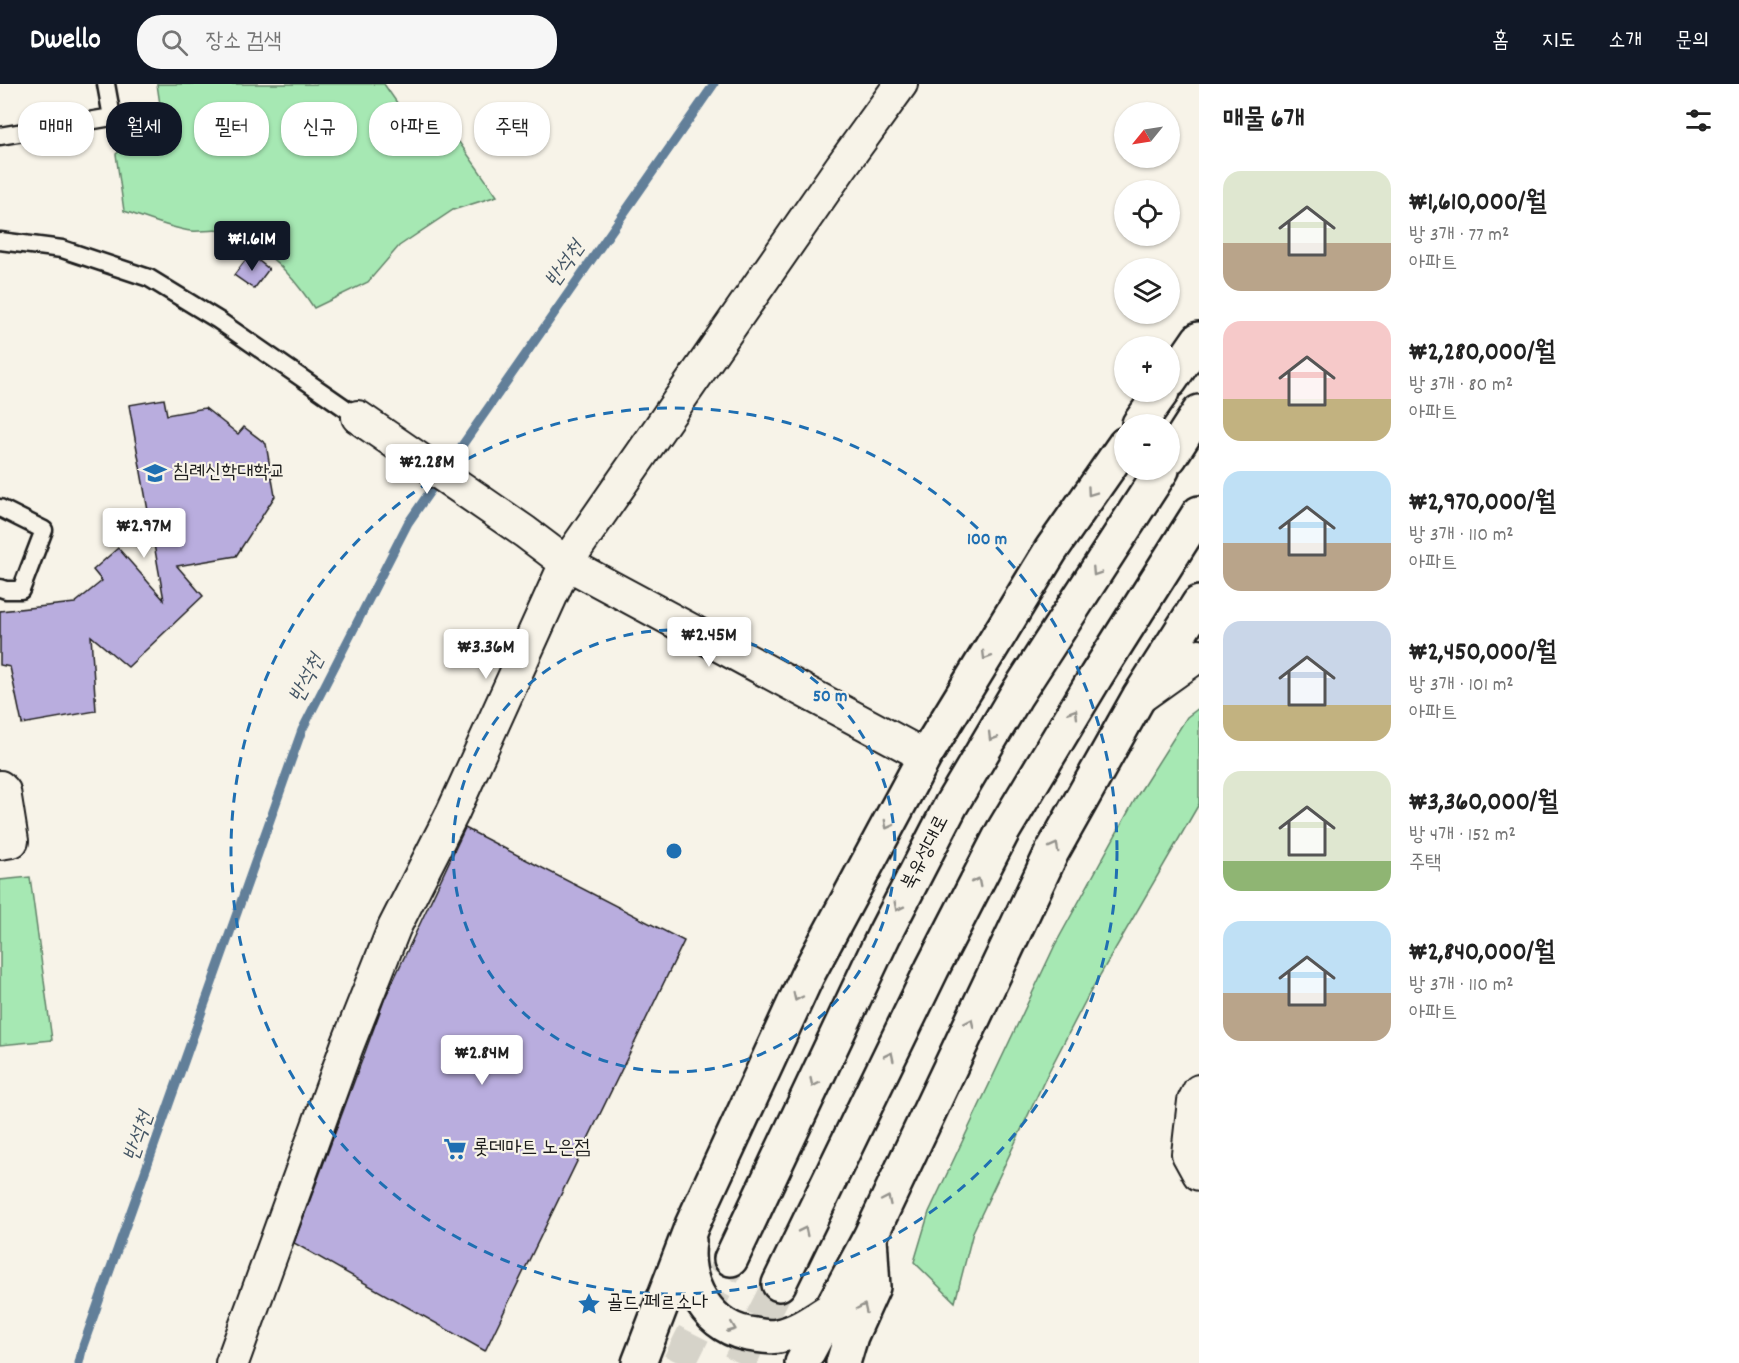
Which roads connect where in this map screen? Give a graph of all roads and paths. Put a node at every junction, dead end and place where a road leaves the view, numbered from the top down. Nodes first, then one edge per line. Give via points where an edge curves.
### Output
1 (106, 84) edge
2 (901, 84) edge
3 (0, 136) edge
4 (0, 241) edge
5 (1199, 339) edge
6 (1180, 367) edge
7 (1199, 412) edge
8 (358, 417) joint
9 (1180, 441) edge
10 (1114, 460) edge
11 (1156, 480) edge
12 (0, 508) edge
13 (1199, 513) edge
14 (566, 563) junction
15 (0, 588) edge
16 (1199, 603) edge
17 (1199, 655) edge
18 (1139, 698) junction
19 (925, 756) junction
20 (0, 786) edge
21 (0, 843) edge
22 (1199, 1092) edge
23 (1199, 1174) edge
24 (692, 1224) junction
25 (870, 1237) junction
26 (731, 1259) tunnel mouth
27 (779, 1284) tunnel mouth
28 (832, 1309) junction
29 (232, 1363) edge
30 (639, 1363) edge
31 (802, 1363) edge
32 (843, 1363) edge

1 - 3 lane via 112,117
2 - 14 street
4 - 8 lane via 62,249 149,278 218,320
5 - 6 main road
7 - 9 main road
8 - 14 street
10 -> 19 main road via 1051,550
11 -> 26 main road, 북유성대로 via 951,805 884,935
12 - 15 lane via 44,530 21,590
27 -> 13 main road via 932,969 1004,831
14 - 19 street
14 - 29 street via 453,812 394,928
16 - 18 main road
17 - 18 street
25 -> 18 main road via 1052,852
19 -> 24 main road via 807,976
20 - 21 street via 12,842
22 - 23 street via 1194,1101 1188,1154
24 -> 28 main road via 688,1253 691,1280 700,1302 722,1324 747,1334 776,1337 803,1328
24 - 30 main road
25 - 28 main road
32 -> 25 main road via 850,1336 873,1287
28 - 31 main road

